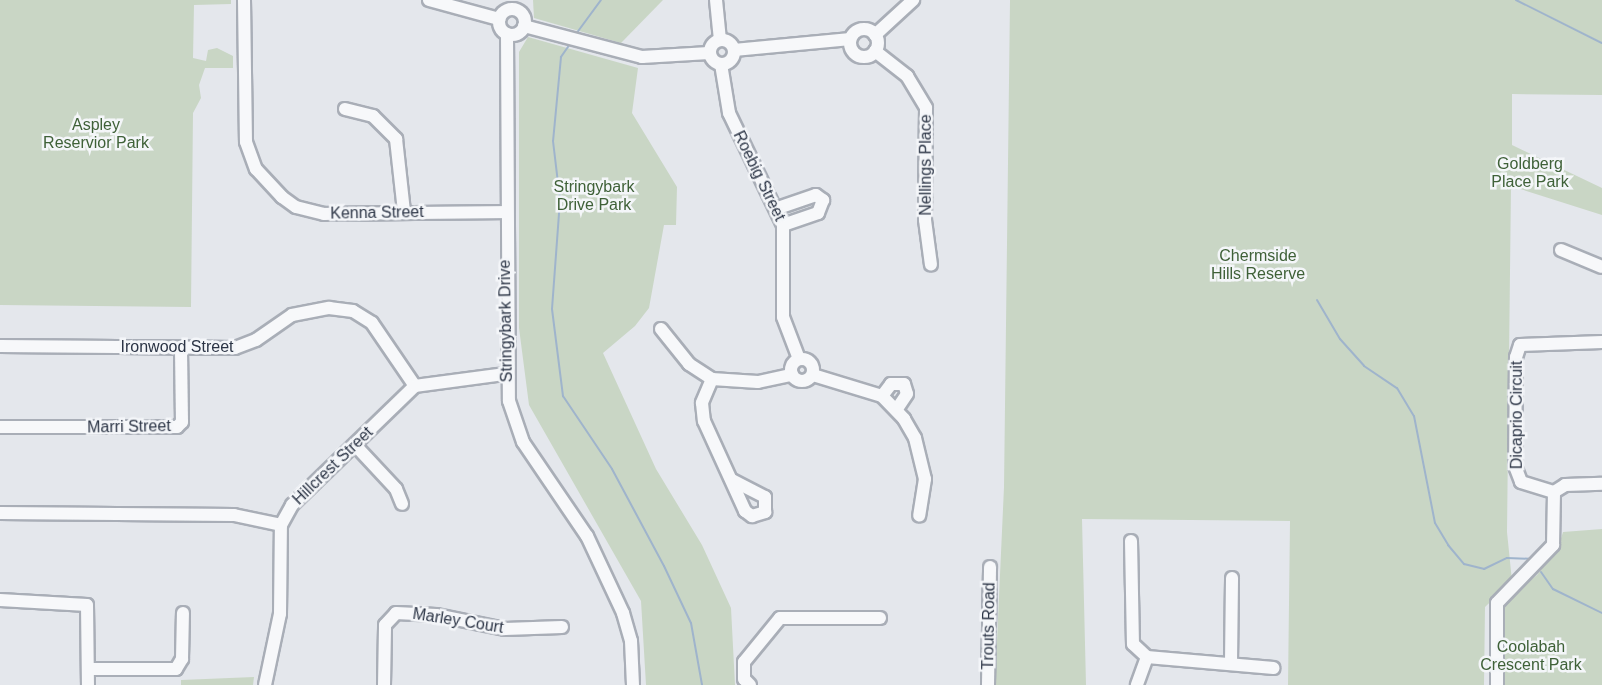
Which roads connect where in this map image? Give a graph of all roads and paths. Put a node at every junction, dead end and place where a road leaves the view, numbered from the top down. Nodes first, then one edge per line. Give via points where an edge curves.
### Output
1 (244, 0) edge
2 (429, 0) edge
3 (716, 0) edge
4 (913, 0) edge
5 (517, 5) edge
6 (499, 19) junction
7 (524, 26) junction
8 (507, 34) junction
9 (875, 34) junction
10 (850, 39) junction
11 (720, 40) junction
12 (734, 50) junction
13 (875, 51) junction
14 (709, 53) junction
15 (721, 64) junction
16 (345, 109) dead end
17 (778, 208) junction
18 (404, 211) junction
19 (506, 212) junction
20 (783, 225) junction
21 (1560, 250) dead end
22 (931, 265) dead end
23 (1602, 267) edge
24 (661, 329) dead end
25 (1602, 342) edge
26 (0, 346) edge
27 (181, 348) junction
28 (799, 359) junction
29 (505, 374) junction
30 (792, 375) junction
31 (813, 375) junction
32 (712, 379) junction
33 (415, 386) junction
34 (882, 396) junction
35 (897, 409) junction
36 (0, 427) edge
37 (355, 445) junction
38 (732, 480) dead end
39 (1602, 484) edge
40 (1554, 492) junction
41 (402, 504) dead end
42 (0, 513) edge
43 (919, 516) dead end
44 (281, 525) junction
45 (1131, 541) dead end
46 (990, 567) dead end
47 (1232, 578) dead end
48 (0, 600) edge
49 (183, 613) dead end
50 (880, 618) dead end
51 (562, 627) dead end
52 (1148, 657) junction
53 (1231, 662) junction
54 (1274, 668) dead end
55 (88, 669) junction
56 (88, 685) edge
57 (265, 685) edge
58 (384, 685) edge
59 (633, 685) edge
60 (750, 685) edge
61 (988, 685) edge
62 (1137, 685) edge
63 (1497, 685) edge

1 - 18 street, Kenna Street via 243,127 249,156 262,178 290,204 306,211
2 - 6 street
3 - 11 street
4 - 9 street
5 - 6 street
5 - 7 street
6 - 8 street, Stringybark Drive
7 - 8 street via 519,33
7 - 14 street via 642,57
8 - 19 street, Stringybark Drive
9 - 10 street via 859,30
9 - 13 street
10 - 12 street
10 - 13 street, Nellings Place via 856,54 864,57
11 - 12 street via 729,42
11 - 14 street
12 - 15 street via 729,62
13 - 22 street, Nellings Place via 907,76 926,108 925,220
14 - 15 street
15 - 17 street, Roebig Street via 729,113
16 - 18 street via 373,116 396,139
17 - 20 street, Roebig Street
17 - 20 street via 816,195 823,200 818,213
18 - 19 street, Kenna Street
19 - 29 street, Stringybark Drive
20 - 28 street, Roebig Street via 783,317
21 - 23 street
24 - 32 street via 689,364
25 - 40 street, Dicaprio Circuit via 1531,342 1517,351 1517,477
26 - 27 street, Ironwood Street
27 - 33 street, Ironwood Street via 235,348 304,310 339,309 372,323
27 - 36 street, Marri Street via 182,422 177,427
28 - 30 street via 793,364
28 - 31 street, Roebig Street via 811,363
29 - 33 street
29 - 59 street, Stringybark Drive via 508,401 524,442 587,536 623,613 631,642
30 - 31 street via 804,382
30 - 32 street via 758,382
31 - 34 street
32 - 38 street via 701,414
33 - 37 street, Hillcrest Street
34 - 35 street
34 - 35 street via 891,384 904,384 907,394
35 - 43 street via 915,438 923,465 926,492
37 - 41 street via 396,489
37 - 44 street, Hillcrest Street via 292,506
39 - 40 street via 1565,485
40 - 63 street via 1553,545 1497,603
42 - 44 street via 234,515
44 - 57 street via 280,614
45 - 52 street via 1133,644
46 - 61 street, Trouts Road
47 - 53 street
48 - 55 street via 87,605
49 - 55 street via 182,659 176,669
50 - 60 street via 780,618 744,662 744,679
51 - 58 street, Marley Court via 505,629 436,615 396,613 385,626
52 - 53 street
52 - 62 street
53 - 54 street
55 - 56 street

